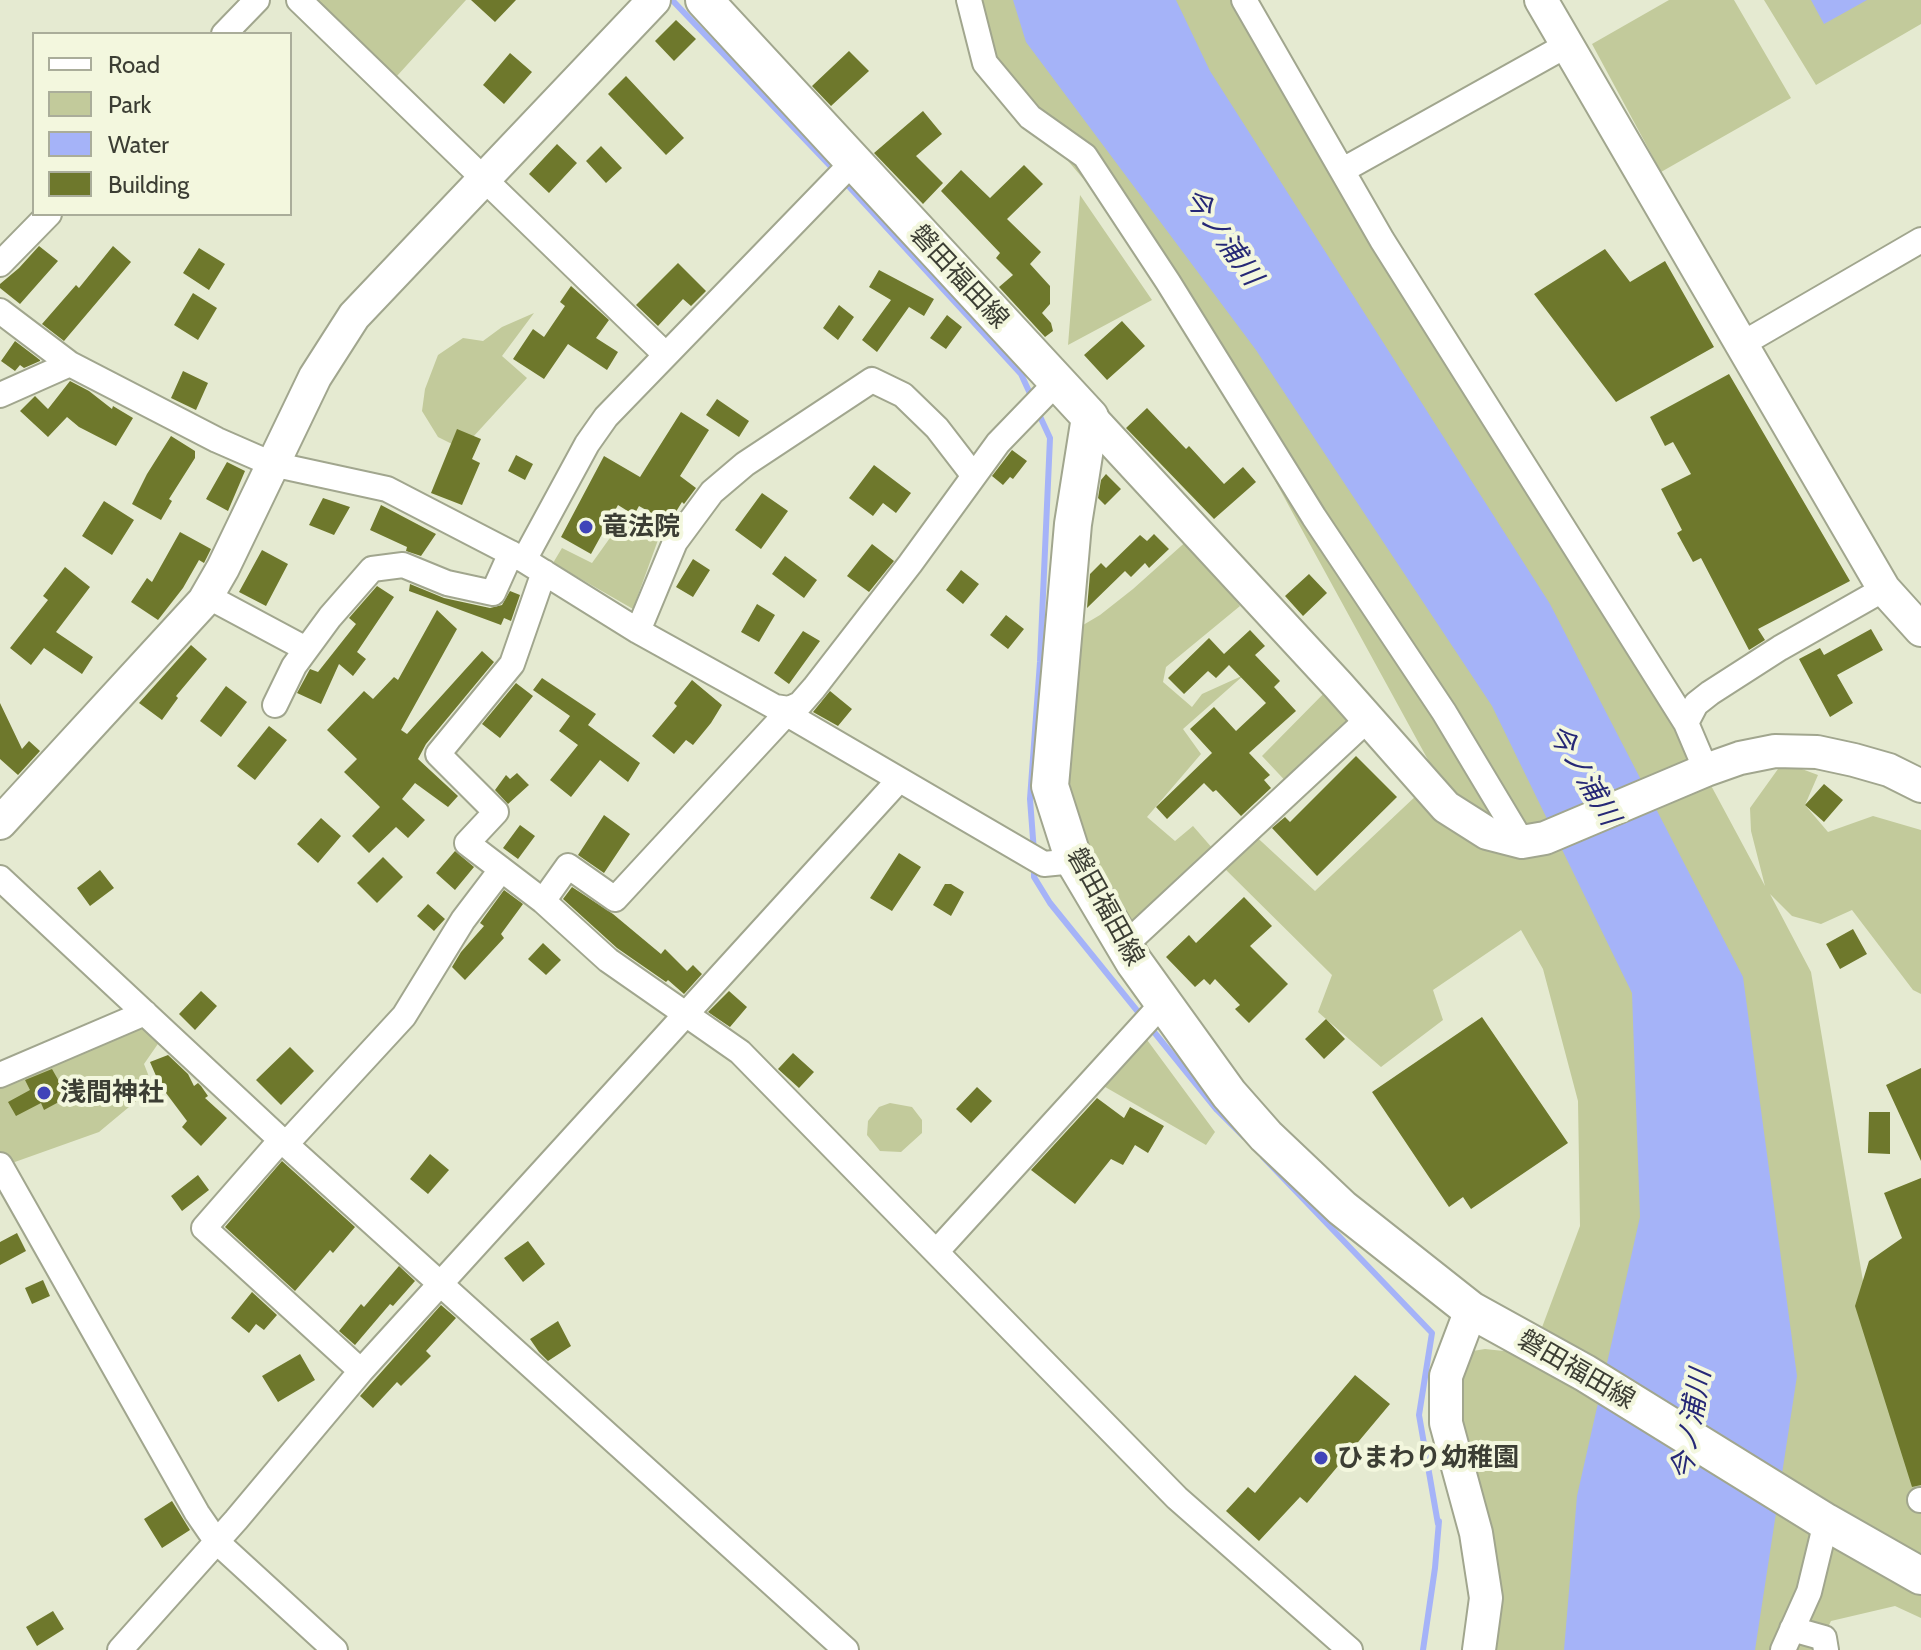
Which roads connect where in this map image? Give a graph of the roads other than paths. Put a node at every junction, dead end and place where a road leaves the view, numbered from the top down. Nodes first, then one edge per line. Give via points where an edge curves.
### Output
1 (257, 0) edge
2 (299, 0) edge
3 (654, 0) edge
4 (704, 0) edge
5 (969, 0) edge
6 (1244, 0) edge
7 (1541, 0) edge
8 (226, 32) edge
9 (1567, 45) junction
10 (853, 162) junction
11 (1343, 170) junction
12 (484, 179) junction
13 (47, 216) edge
14 (1921, 240) edge
15 (0, 264) edge
16 (0, 311) edge
17 (1742, 344) junction
18 (666, 355) junction
19 (70, 364) junction
20 (1056, 383) junction
21 (0, 395) edge
22 (1090, 417) junction
23 (272, 464) junction
24 (974, 476) junction
25 (526, 561) junction
26 (1884, 589) junction
27 (207, 596) junction
28 (1921, 630) edge
29 (638, 631) junction
30 (306, 649) junction
31 (275, 705) dead end
32 (781, 710) junction
33 (1368, 719) junction
34 (1686, 723) junction
35 (1706, 770) junction
36 (1919, 779) edge
37 (899, 780) junction
38 (0, 823) edge
39 (1534, 840) junction
40 (1074, 861) junction
41 (501, 870) junction
42 (0, 878) edge
43 (543, 901) junction
44 (1124, 946) junction
45 (1163, 1003) junction
46 (145, 1013) junction
47 (686, 1015) junction
48 (0, 1075) edge
49 (283, 1142) junction
50 (0, 1165) edge
51 (936, 1252) junction
52 (441, 1283) junction
53 (1471, 1310) junction
54 (361, 1371) junction
55 (1826, 1522) junction
56 (217, 1542) junction
57 (1921, 1576) edge
58 (1788, 1640) edge
59 (120, 1650) edge
60 (335, 1650) edge
61 (846, 1650) edge
62 (1350, 1650) edge
63 (1479, 1650) edge
64 (1826, 1650) edge

1 - 8 street
2 - 12 street
3 - 12 street
4 - 10 main road, 磐田福田線
5 - 39 street via 985,63 1030,117 1085,156 1314,517
6 - 11 street
7 - 9 street
9 - 11 street
9 - 17 street
10 - 18 street
10 - 20 main road, 磐田福田線
11 - 34 street
12 - 18 street
12 - 23 street via 354,316 315,377
13 - 15 street
14 - 17 street
16 - 19 street
17 - 26 street
18 - 25 street via 587,444
19 - 21 street
19 - 23 street
20 - 22 main road, 磐田福田線
20 - 24 street
22 - 33 street
22 - 40 main road, 磐田福田線 via 1073,524 1050,786
23 - 25 street via 387,489
23 - 27 street
24 - 29 street via 903,395 872,380 745,464 712,492 675,542
24 - 32 street via 814,688 800,704
25 - 29 street
25 - 30 street via 493,593 447,583 403,565 372,569
25 - 41 street via 512,664 438,754 496,812 467,843
26 - 28 street
26 - 34 street via 1710,693 1696,704
27 - 30 street
27 - 38 street
29 - 32 street
30 - 31 street
32 - 37 street
32 - 43 street via 615,899 568,866
33 - 39 street via 1446,807 1487,833
33 - 44 street
34 - 35 street
35 - 36 street via 1775,751 1817,752
35 - 39 street
37 - 40 street via 1044,864
37 - 47 street
40 - 44 main road, 磐田福田線
41 - 43 street
41 - 49 street via 404,1016
42 - 46 street
43 - 47 street via 608,960
44 - 45 main road, 磐田福田線
45 - 51 street
45 - 53 main road, 磐田福田線 via 1266,1136 1342,1208
46 - 48 street
46 - 49 street
47 - 51 street via 740,1052
47 - 52 street
49 - 52 street
49 - 54 street via 204,1228
50 - 56 street
51 - 62 street via 1177,1498
52 - 54 street
52 - 61 street
53 - 55 main road, 磐田福田線 via 1585,1373
53 - 63 street via 1446,1376 1446,1423 1476,1533 1486,1598
54 - 56 street
55 - 57 main road, 磐田福田線
55 - 58 street via 1809,1592
56 - 59 street
56 - 60 street
58 - 64 street via 1824,1638

